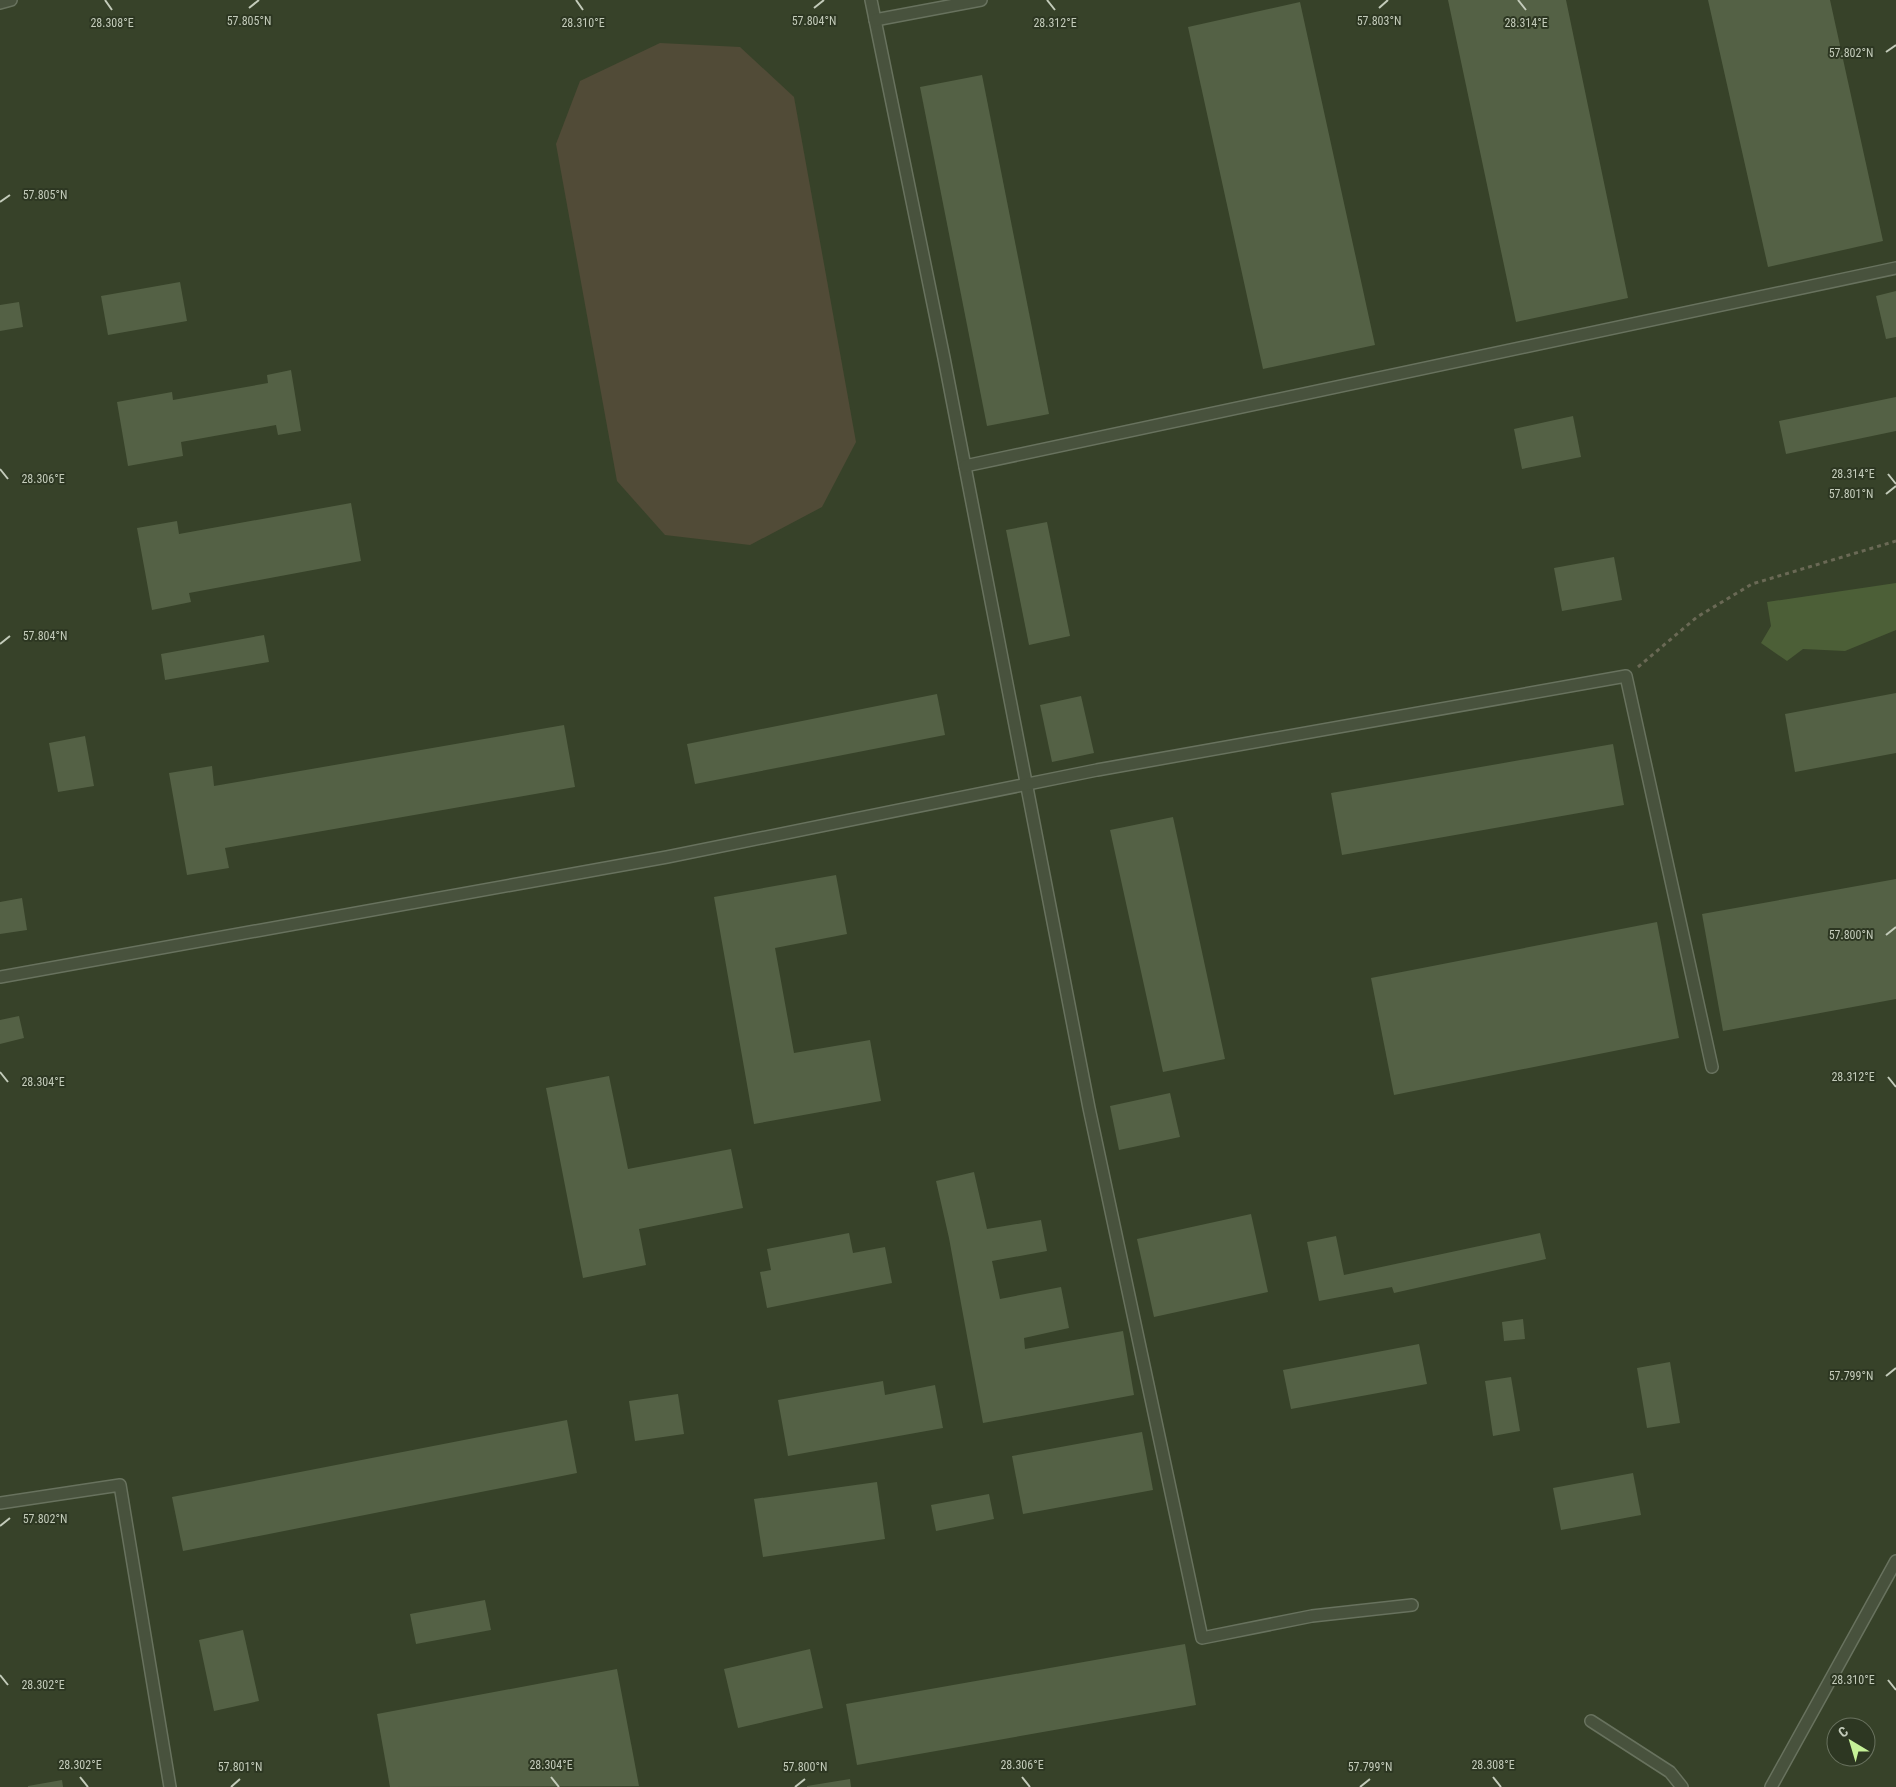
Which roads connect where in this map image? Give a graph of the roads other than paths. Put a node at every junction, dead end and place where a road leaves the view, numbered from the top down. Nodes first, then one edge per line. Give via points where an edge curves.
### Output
1 (11, 0) edge
2 (871, 0) edge
3 (981, 0) edge
4 (0, 2) edge
5 (875, 20) junction
6 (1896, 268) edge
7 (965, 466) junction
8 (1027, 785) junction
9 (0, 977) edge
10 (1712, 1068) dead end
11 (0, 1503) edge
12 (1896, 1561) edge
13 (1412, 1605) dead end
14 (1591, 1721) dead end
15 (170, 1787) edge
16 (1682, 1787) edge
17 (1771, 1787) edge

1 - 4 lane
2 - 5 lane
3 - 5 lane
5 - 7 lane
6 - 7 lane
7 - 8 lane
8 - 9 lane via 668,857
8 - 10 lane via 1626,676
8 - 13 lane via 1089,1108 1202,1638 1312,1616
11 - 15 lane via 120,1485
12 - 17 lane
14 - 16 lane via 1670,1772

